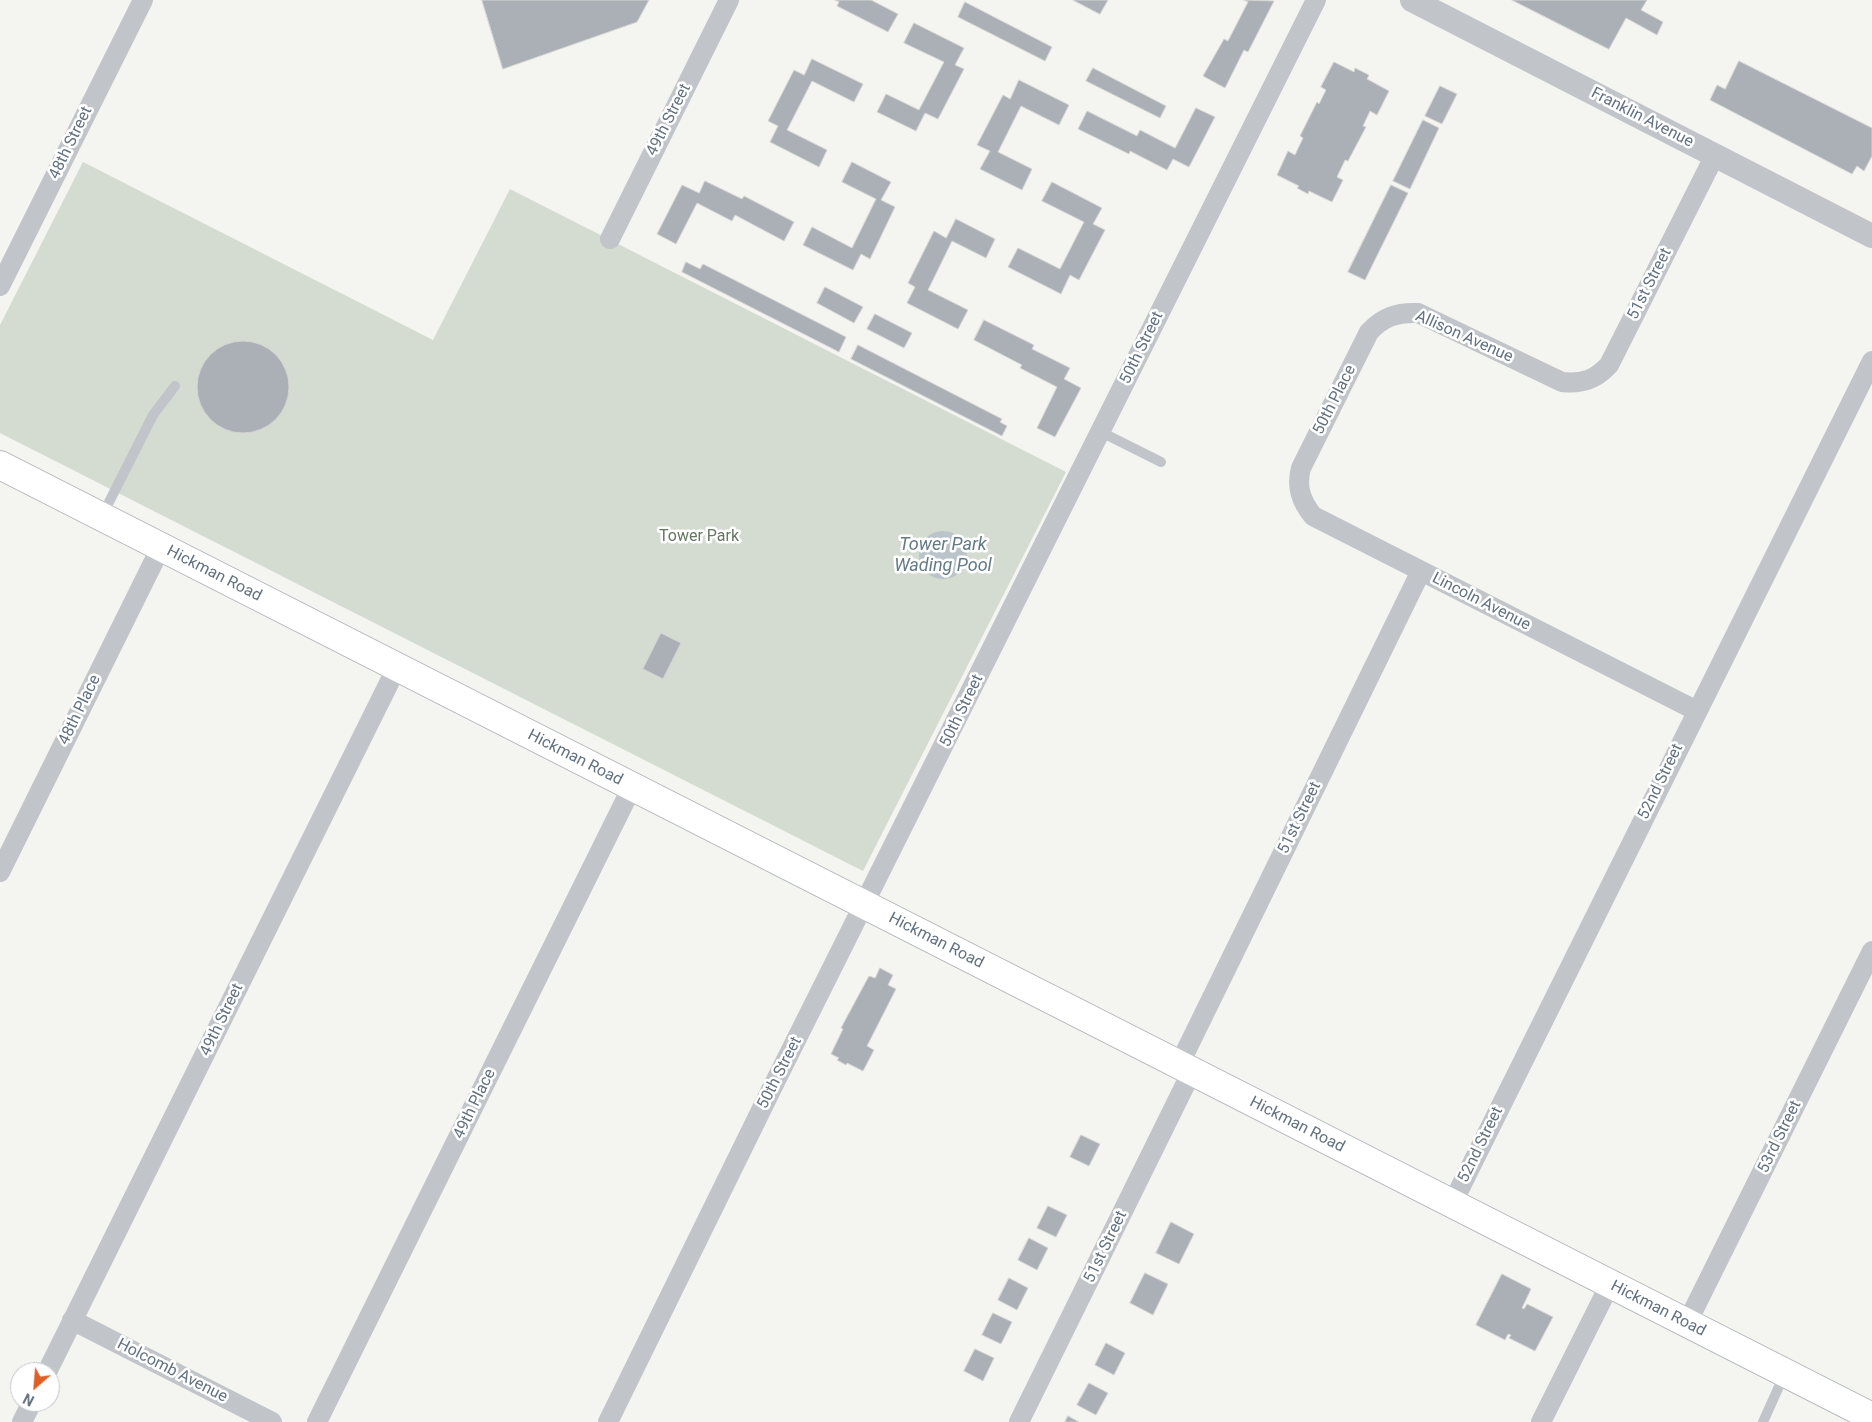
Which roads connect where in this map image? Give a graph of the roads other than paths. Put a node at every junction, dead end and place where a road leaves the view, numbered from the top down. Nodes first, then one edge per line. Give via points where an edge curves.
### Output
1 (142, 0) edge
2 (729, 0) edge
3 (1316, 0) edge
4 (1412, 0) edge
5 (1715, 155) junction
6 (1872, 236) edge
7 (610, 239) dead end
8 (0, 286) edge
9 (1369, 332) joint
10 (1872, 361) edge
11 (1562, 382) joint
12 (175, 386) dead end
13 (1101, 432) junction
14 (1160, 462) dead end
15 (0, 465) edge
16 (1301, 468) joint
17 (102, 517) junction
18 (160, 547) junction
19 (1421, 572) junction
20 (397, 667) junction
21 (1697, 711) junction
22 (632, 787) junction
23 (0, 872) edge
24 (865, 905) junction
25 (1872, 951) edge
26 (1185, 1068) junction
27 (1452, 1204) junction
28 (1610, 1284) junction
29 (72, 1320) junction
30 (1687, 1323) junction
31 (52, 1362) edge
32 (1785, 1373) junction
33 (1872, 1417) edge
34 (272, 1422) edge
35 (317, 1422) edge
36 (608, 1422) edge
37 (1019, 1422) edge
38 (1541, 1422) edge
39 (1763, 1422) edge

1 - 8 street, 48th Street
2 - 7 street, 49th Street
3 - 13 street, 50th Street
4 - 5 street, Franklin Avenue
5 - 6 street, Franklin Avenue
5 - 11 street, 51st Street via 1608,365 1588,381
9 - 11 street, Allison Avenue via 1389,316 1403,312 1418,313
9 - 16 street, 50th Place
10 - 21 street, 52nd Street
12 - 17 lane via 153,415
13 - 14 lane
13 - 24 street, 50th Street
15 - 17 main road, Hickman Road
16 - 19 street, Lincoln Avenue via 1299,492 1313,516
17 - 18 main road, Hickman Road
18 - 20 main road, Hickman Road
18 - 23 street, 48th Place
19 - 21 street, Lincoln Avenue
19 - 26 street, 51st Street
20 - 22 main road, Hickman Road
20 - 29 street, 49th Street
21 - 27 street, 52nd Street
22 - 24 main road, Hickman Road
22 - 35 street, 49th Place
24 - 26 main road, Hickman Road
24 - 36 street, 50th Street
25 - 30 street, 53rd Street
26 - 27 main road, Hickman Road
26 - 37 street, 51st Street
27 - 28 main road, Hickman Road
28 - 30 main road, Hickman Road
28 - 38 street
29 - 31 street, 49th Street
29 - 34 street, Holcomb Avenue
30 - 32 main road, Hickman Road
32 - 33 main road, Hickman Road
32 - 39 lane

